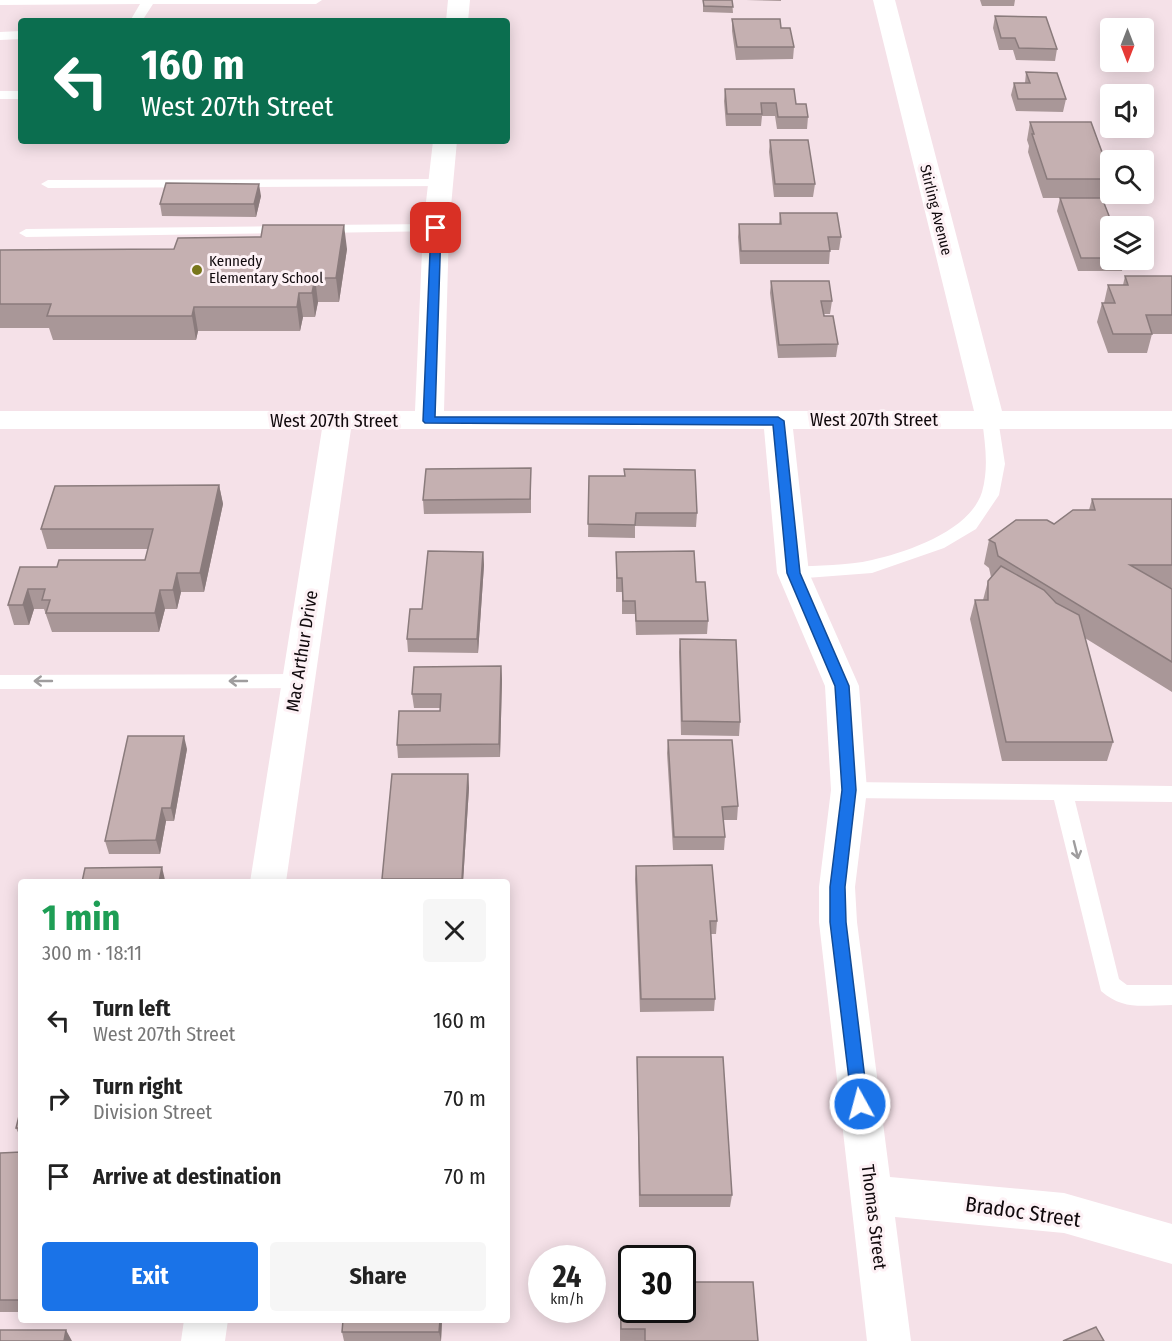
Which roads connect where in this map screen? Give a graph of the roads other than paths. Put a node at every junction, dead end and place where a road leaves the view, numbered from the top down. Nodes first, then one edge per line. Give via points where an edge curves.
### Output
1 (149, 0) edge
2 (236, 0) edge
3 (315, 0) edge
4 (459, 0) edge
5 (884, 0) edge
6 (0, 1) edge
7 (138, 18) edge
8 (457, 18) edge
9 (18, 35) edge
10 (0, 36) edge
11 (0, 95) edge
12 (18, 95) edge
13 (445, 144) edge
14 (441, 183) junction
15 (48, 184) dead end
16 (436, 228) junction
17 (26, 233) dead end
18 (990, 419) junction
19 (0, 420) edge
20 (1172, 420) edge
21 (338, 421) junction
22 (429, 421) junction
23 (778, 421) junction
24 (794, 573) junction
25 (297, 681) junction
26 (0, 682) edge
27 (849, 790) junction
28 (1062, 793) junction
29 (1172, 794) edge
30 (268, 879) edge
31 (1172, 995) edge
32 (871, 1195) junction
33 (1172, 1244) edge
34 (206, 1323) edge
35 (203, 1341) edge
36 (889, 1341) edge

1 - 2 lane
1 - 6 lane
1 - 7 lane
2 - 3 lane
4 - 8 street
5 - 18 street, Stirling Avenue
9 - 10 lane
11 - 12 lane
13 - 14 street
14 - 15 lane
14 - 16 street
16 - 17 lane
16 - 22 street
18 - 20 street, West 207th Street
18 - 23 street, West 207th Street
18 - 24 lane via 996,464 990,495 970,525 938,544 872,567
19 - 21 street, West 207th Street
21 - 22 street, West 207th Street
21 - 25 street, Mac Arthur Drive
22 - 23 street, West 207th Street
23 - 24 street, Thomas Street
24 - 27 street, Thomas Street via 842,686
25 -> 26 lane
25 - 30 street, Mac Arthur Drive
27 - 28 lane
27 - 32 street, Thomas Street via 837,887 838,922
28 - 29 lane
28 -> 31 lane via 1109,984 1122,996
32 - 33 street, Bradoc Street via 1064,1213
32 - 36 street, Thomas Street
34 - 35 street

